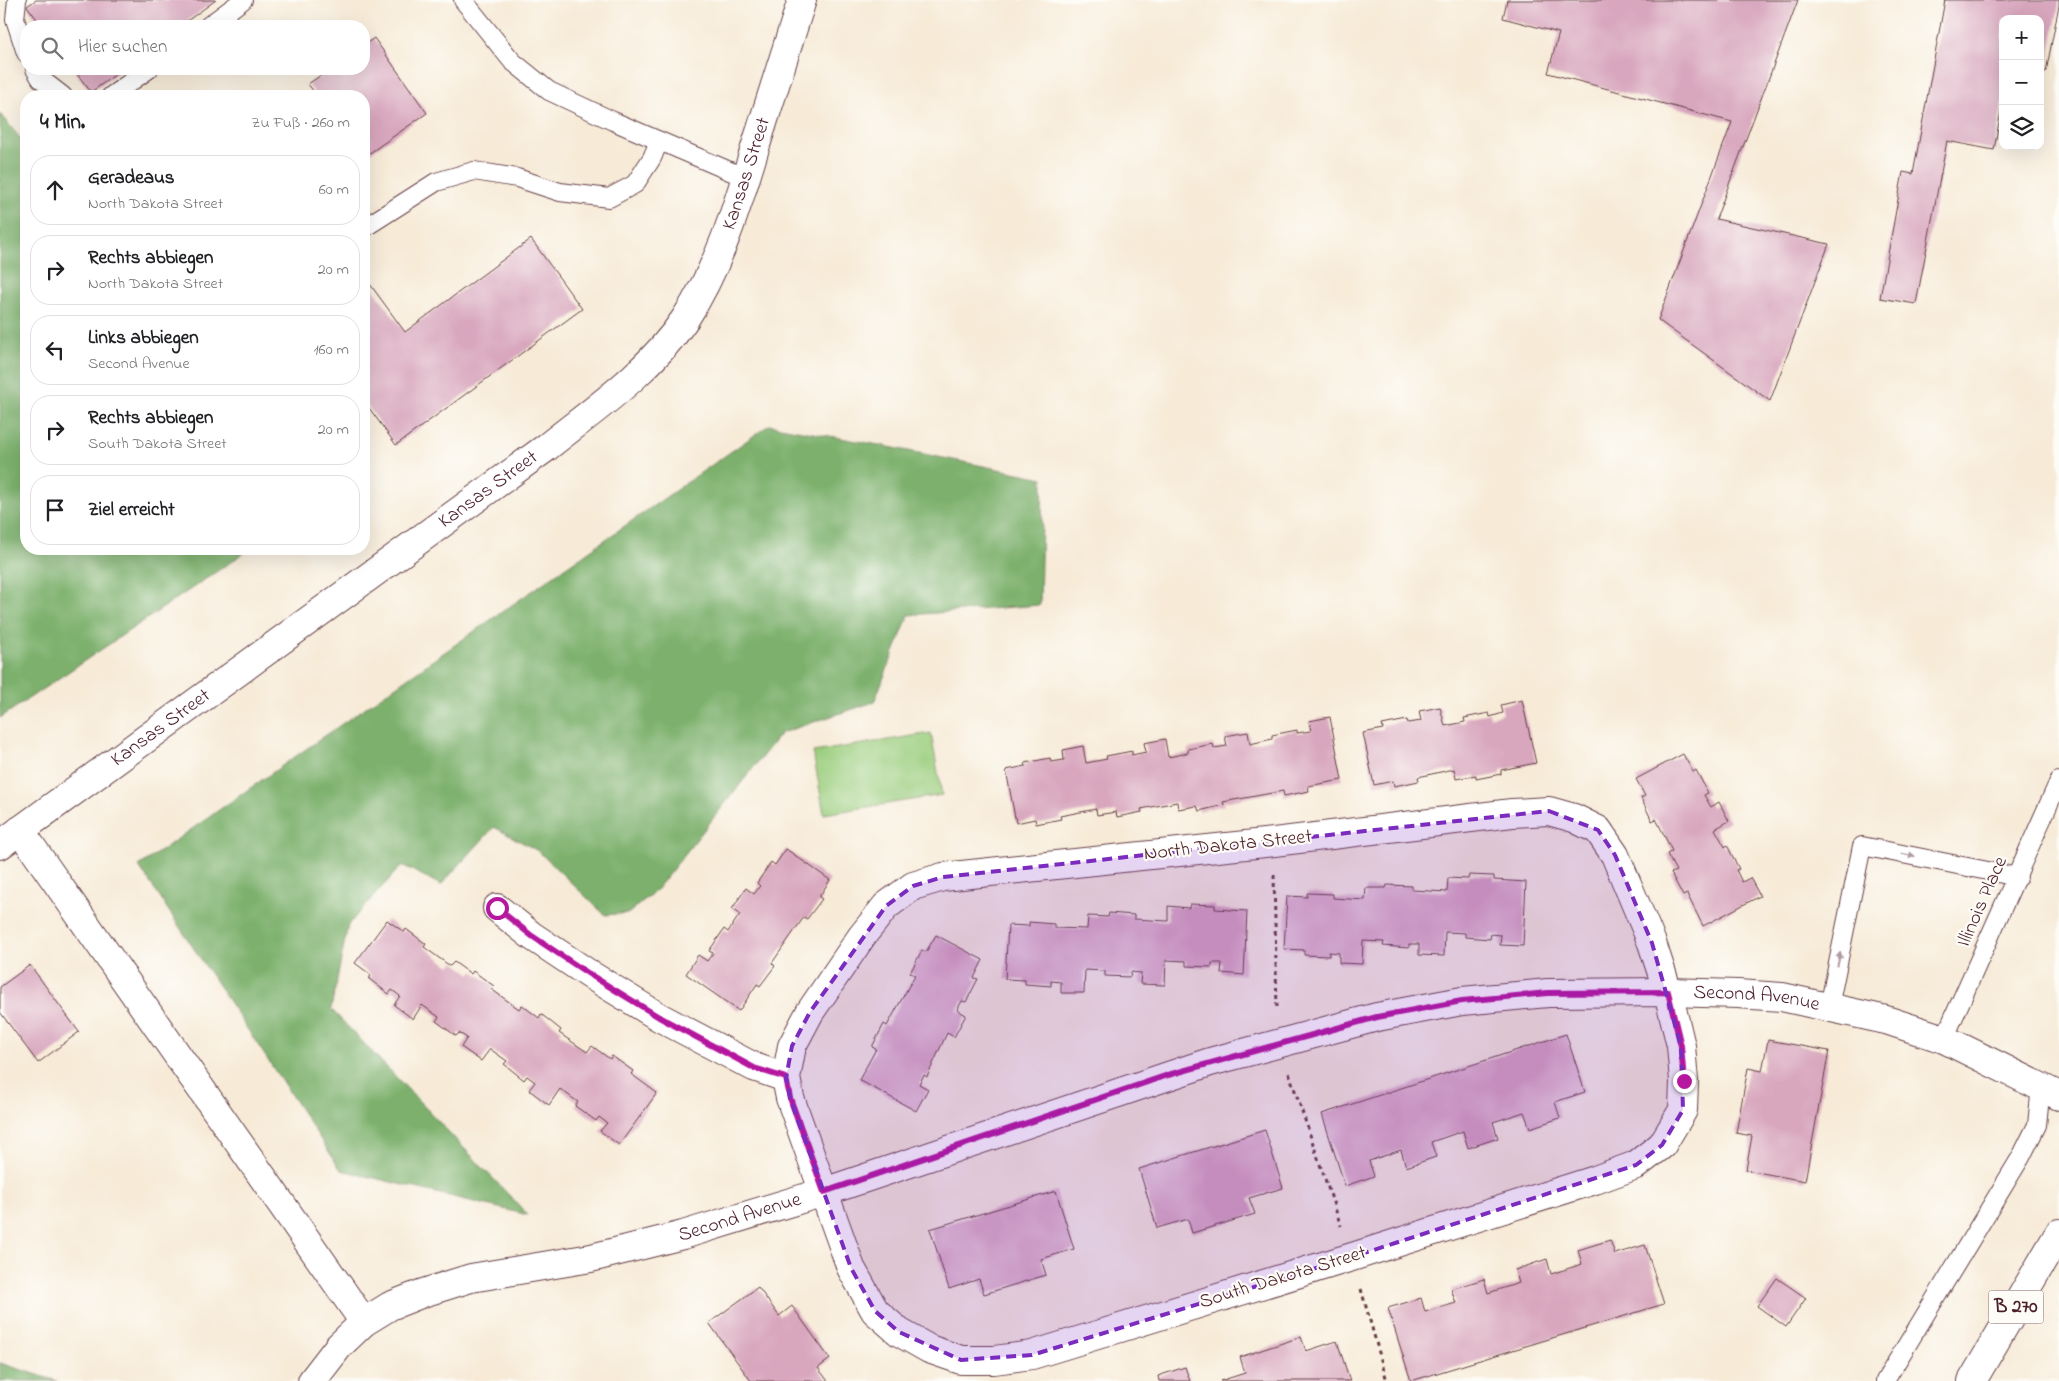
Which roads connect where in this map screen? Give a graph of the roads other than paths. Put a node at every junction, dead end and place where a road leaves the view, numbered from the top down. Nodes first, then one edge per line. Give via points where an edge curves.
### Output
1 (17, 0) edge
2 (243, 0) edge
3 (463, 0) edge
4 (802, 0) edge
5 (216, 20) edge
6 (20, 35) edge
7 (39, 75) edge
8 (141, 75) edge
9 (55, 90) edge
10 (119, 90) edge
11 (659, 141) junction
12 (746, 178) junction
13 (370, 224) edge
14 (2059, 781) edge
15 (10, 838) edge
16 (2018, 876) junction
17 (497, 908) dead end
18 (1668, 992) junction
19 (1829, 1007) junction
20 (1944, 1039) junction
21 (786, 1078) junction
22 (2050, 1091) edge
23 (824, 1192) junction
24 (2059, 1233) edge
25 (364, 1322) junction
26 (312, 1381) edge
27 (1885, 1381) edge
28 (1972, 1381) edge

1 - 6 lane via 15,20
2 - 5 lane
3 - 11 lane via 512,61 549,91
4 - 12 street, Kansas Street
7 - 9 lane
8 - 10 lane
11 - 12 lane
11 - 13 lane via 635,184 609,198 560,192 517,178 474,171 436,182
12 - 15 street, Kansas Street via 715,266 697,299 684,320 631,380 547,447
14 - 16 lane, Illinois Place
15 - 25 street
19 -> 16 lane via 1862,846
16 - 20 lane, Illinois Place
17 - 21 street via 532,936 659,1017 754,1068
18 - 19 street, Second Avenue via 1782,997
18 - 21 street, North Dakota Street via 1652,943 1615,855 1598,830 1574,818 1549,811 1512,813 942,877 913,886 886,906 810,1012 792,1046
18 - 23 street, Second Avenue via 1548,993 1462,1001 1377,1017 1168,1075
18 - 23 street, South Dakota Street via 1681,1046 1683,1110 1662,1146 1636,1165 1352,1257 1032,1354 994,1360 961,1360 898,1332 875,1311 851,1268
19 - 20 street, Second Avenue via 1886,1020
20 - 22 street, Second Avenue
21 - 23 street, North Dakota Street via 790,1098
22 - 27 lane via 2021,1157
23 - 25 street, Second Avenue via 634,1249 471,1278 423,1292
24 - 28 street, B 270
25 - 26 street, Second Avenue via 339,1346

